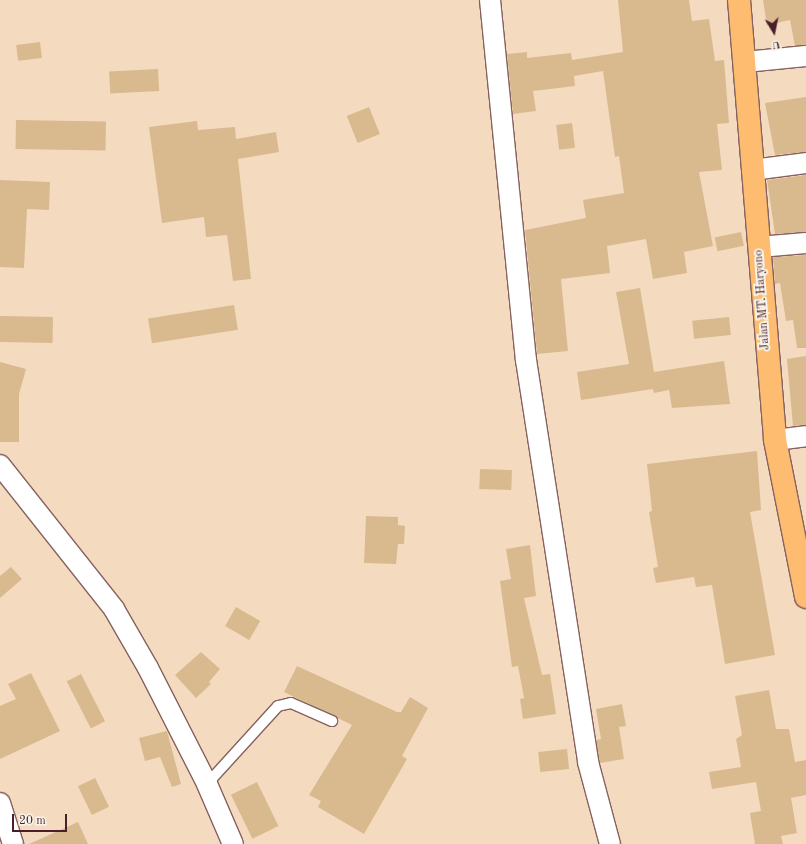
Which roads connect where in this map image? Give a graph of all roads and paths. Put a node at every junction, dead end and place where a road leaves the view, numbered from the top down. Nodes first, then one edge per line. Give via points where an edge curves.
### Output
1 (490, 0) edge
2 (739, 0) edge
3 (806, 56) edge
4 (745, 62) junction
5 (806, 163) edge
6 (752, 170) junction
7 (806, 243) edge
8 (759, 247) junction
9 (806, 436) edge
10 (775, 440) junction
11 (0, 465) edge
12 (806, 597) edge
13 (332, 721) dead end
14 (207, 784) junction
15 (0, 802) edge
16 (12, 844) edge
17 (232, 844) edge
18 (610, 844) edge

1 - 18 street via 526,360 588,762
2 - 4 main road, Jalan MT. Haryono
3 - 4 street
4 - 6 main road, Jalan MT. Haryono
5 - 6 street
6 - 8 main road, Jalan MT. Haryono
7 - 8 street
8 - 10 main road, Jalan MT. Haryono
9 - 10 street
10 - 12 main road, Jalan MT. Haryono
11 - 14 street via 114,609 148,668
13 - 14 lane via 291,703 278,706
14 - 17 street
15 - 16 street

